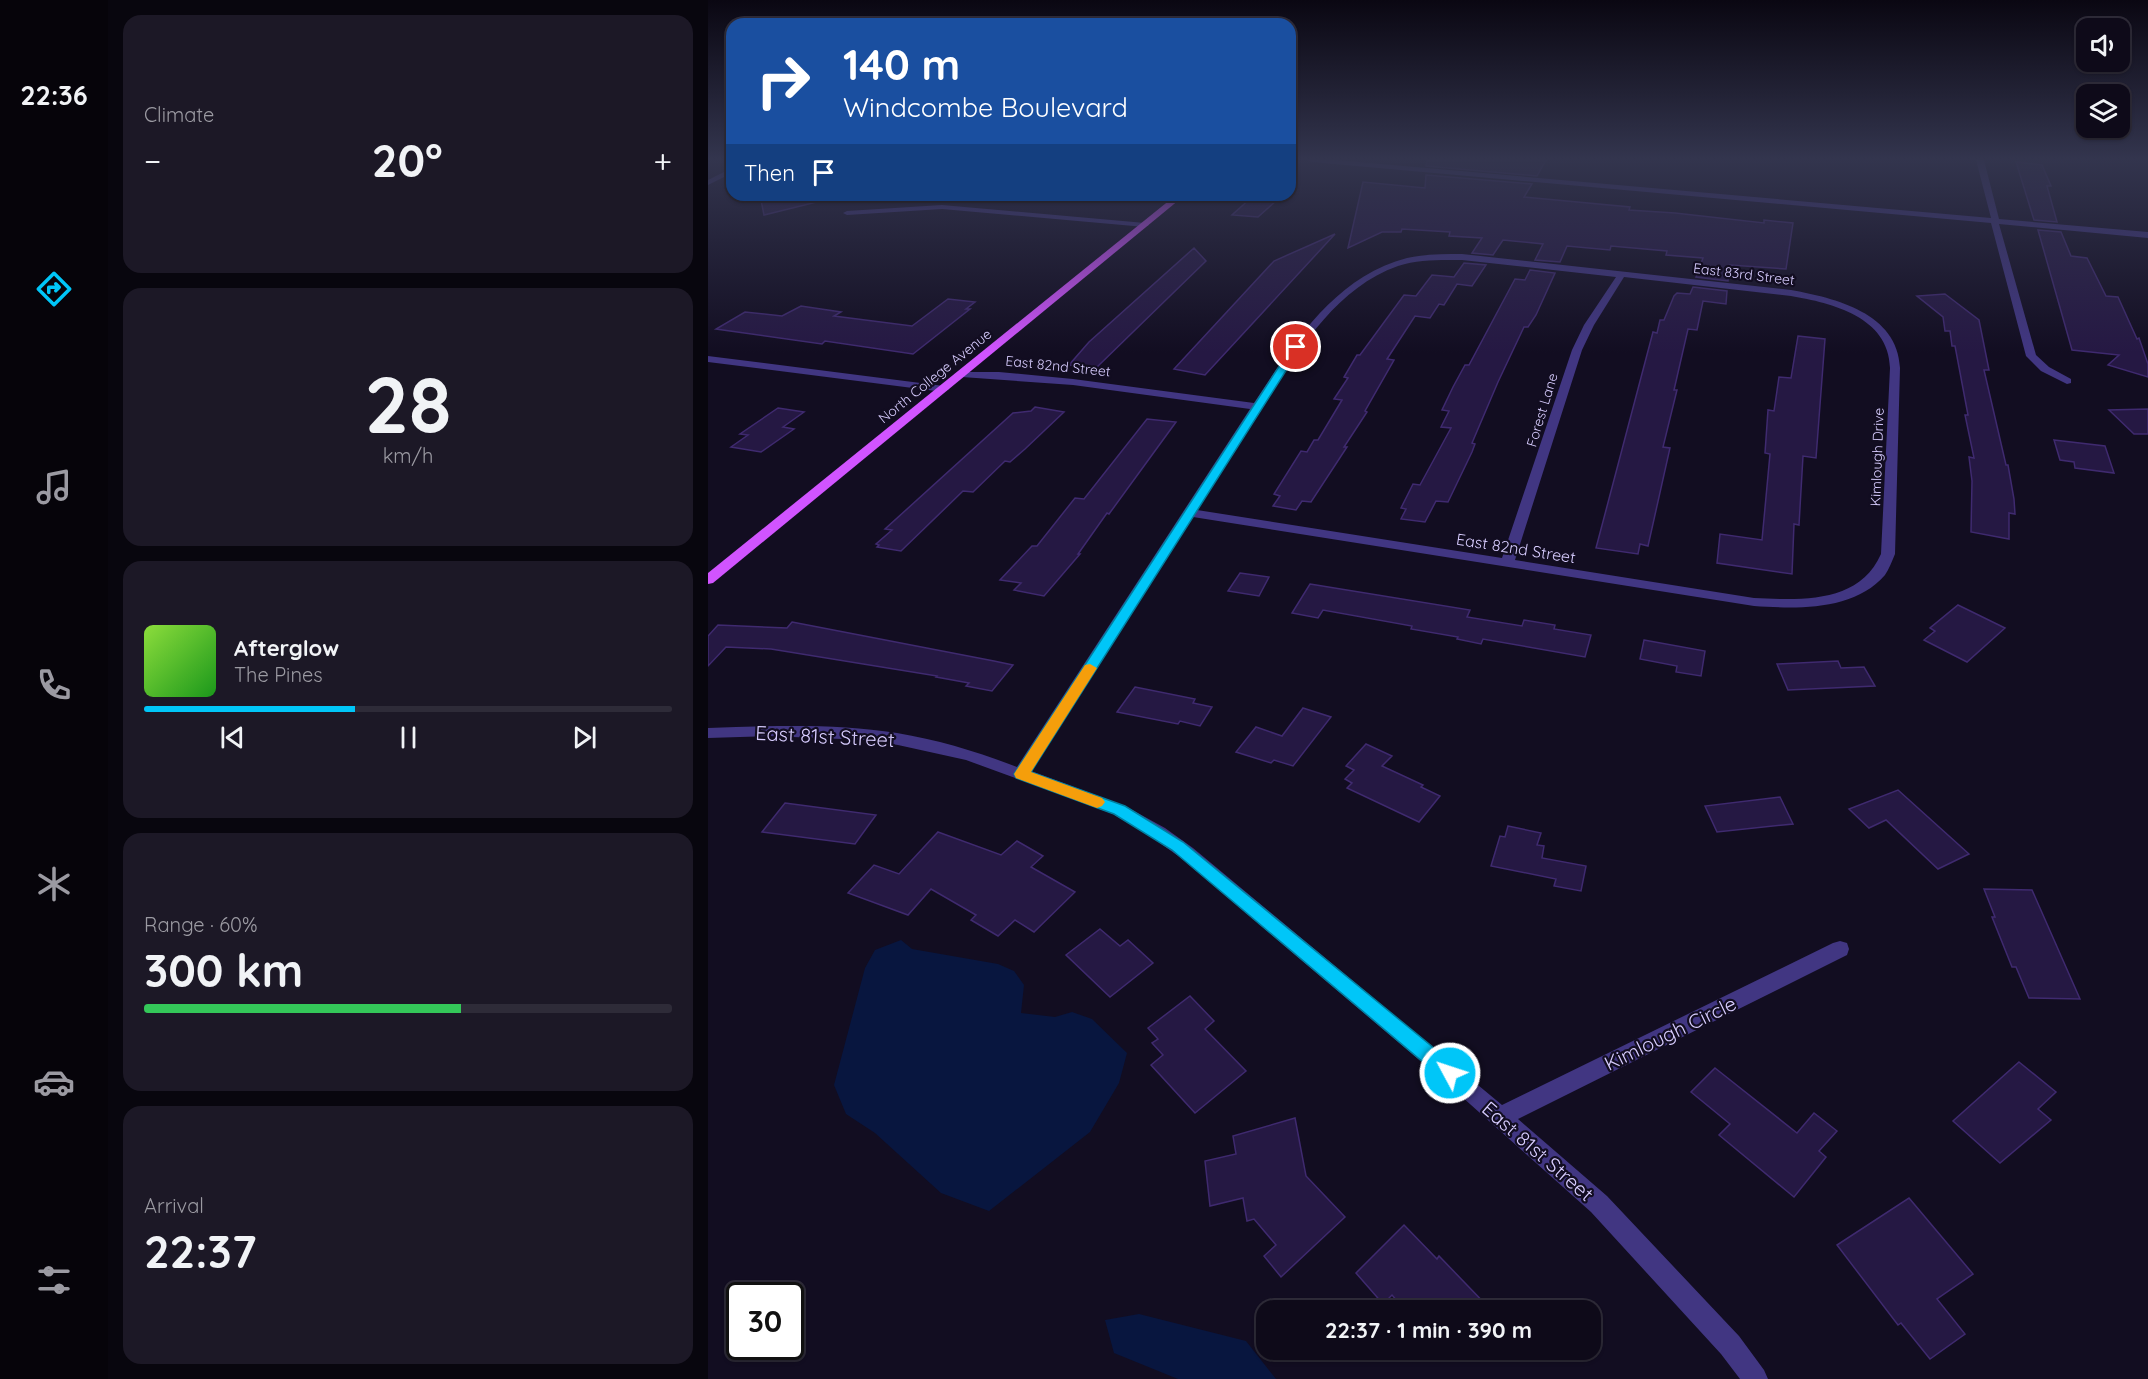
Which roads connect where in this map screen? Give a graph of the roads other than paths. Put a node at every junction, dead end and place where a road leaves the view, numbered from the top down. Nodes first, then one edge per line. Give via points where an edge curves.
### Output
1 (1138, 224) edge
2 (1995, 224) edge
3 (2012, 224) edge
4 (1145, 225) joint
5 (2148, 235) edge
6 (1622, 274) junction
7 (1851, 311) joint
8 (708, 359) edge
9 (962, 374) junction
10 (2067, 381) dead end
11 (944, 389) junction
12 (1257, 407) junction
13 (1190, 513) junction
14 (1508, 564) junction
15 (708, 580) edge
16 (1839, 597) joint
17 (708, 733) edge
18 (1022, 774) junction
19 (1840, 949) dead end
20 (1499, 1117) junction
21 (1755, 1379) edge

1 - 4 street
2 - 10 street via 2029,352 2045,369
3 - 5 street
4 - 9 main road, North College Avenue
6 - 7 street, East 83rd Street via 1791,293 1825,300
6 - 12 street, East 83rd Street via 1462,257 1415,260 1379,271 1326,313 1301,340
6 - 14 street, Forest Lane via 1577,350
7 - 16 street, Kimlough Drive via 1881,332 1893,351 1891,497 1884,565 1861,588
8 - 11 street
9 - 11 main road, North College Avenue
9 - 12 street, East 82nd Street via 1062,380
11 - 15 main road, North College Avenue
12 - 13 street, East 83rd Street
13 - 14 street, East 82nd Street
13 - 18 street, East 83rd Street
14 - 16 street, East 82nd Street via 1754,602 1792,604
17 - 18 street, East 81st Street via 769,731 881,736 969,755
18 - 20 street, East 81st Street via 1119,810 1178,846
19 - 20 street, Kimlough Circle
20 - 21 street, East 81st Street via 1599,1204 1730,1345

